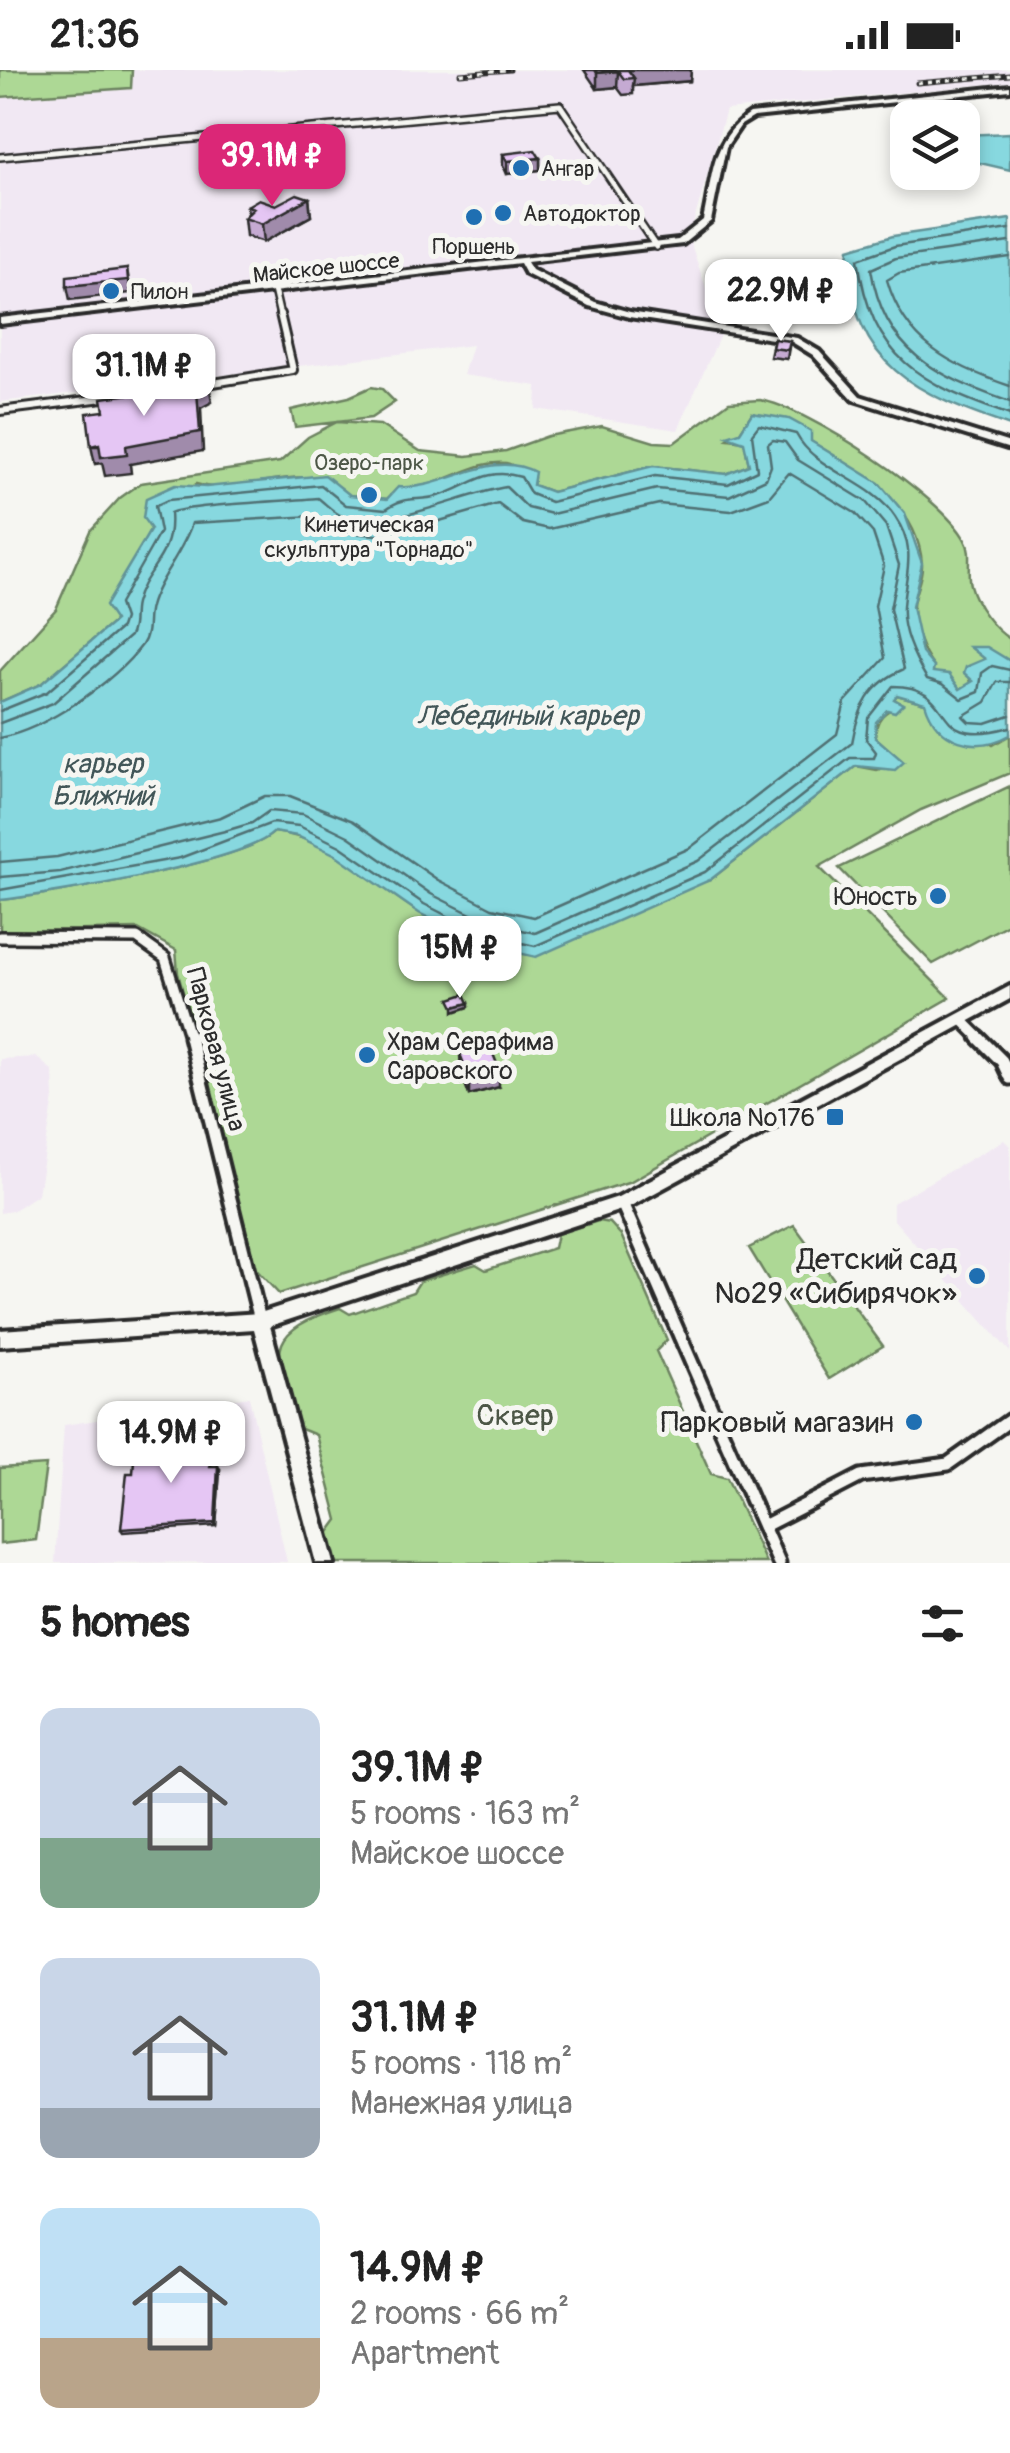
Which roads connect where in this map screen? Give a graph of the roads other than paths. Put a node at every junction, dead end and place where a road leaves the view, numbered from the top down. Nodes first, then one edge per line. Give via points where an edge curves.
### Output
1 (1010, 88) edge
2 (0, 158) edge
3 (656, 247) junction
4 (523, 262) junction
5 (274, 290) junction
6 (0, 322) edge
7 (187, 387) edge
8 (113, 397) edge
9 (0, 411) edge
10 (1010, 446) edge
11 (0, 937) edge
12 (1010, 992) edge
13 (960, 1019) junction
14 (1010, 1078) edge
15 (622, 1203) junction
16 (260, 1321) junction
17 (0, 1338) edge
18 (1010, 1420) edge
19 (764, 1526) junction
20 (324, 1563) edge
21 (779, 1563) edge

1 - 3 street, Майское шоссе via 752,115 723,140 704,227
2 - 3 street via 560,105
3 - 4 street, Майское шоссе
4 - 5 street, Майское шоссе
4 - 10 street via 529,272 592,304 794,340 816,353 857,398
5 - 6 street, Майское шоссе
5 - 7 street via 293,370
8 - 9 street
11 - 16 street, Парковая улица via 126,937 166,958
12 - 13 street
13 - 14 street
13 - 15 street
15 - 16 street
15 - 19 street
16 - 17 street
16 - 20 street, Парковая улица
18 - 19 street via 948,1464 861,1476
19 - 21 street

